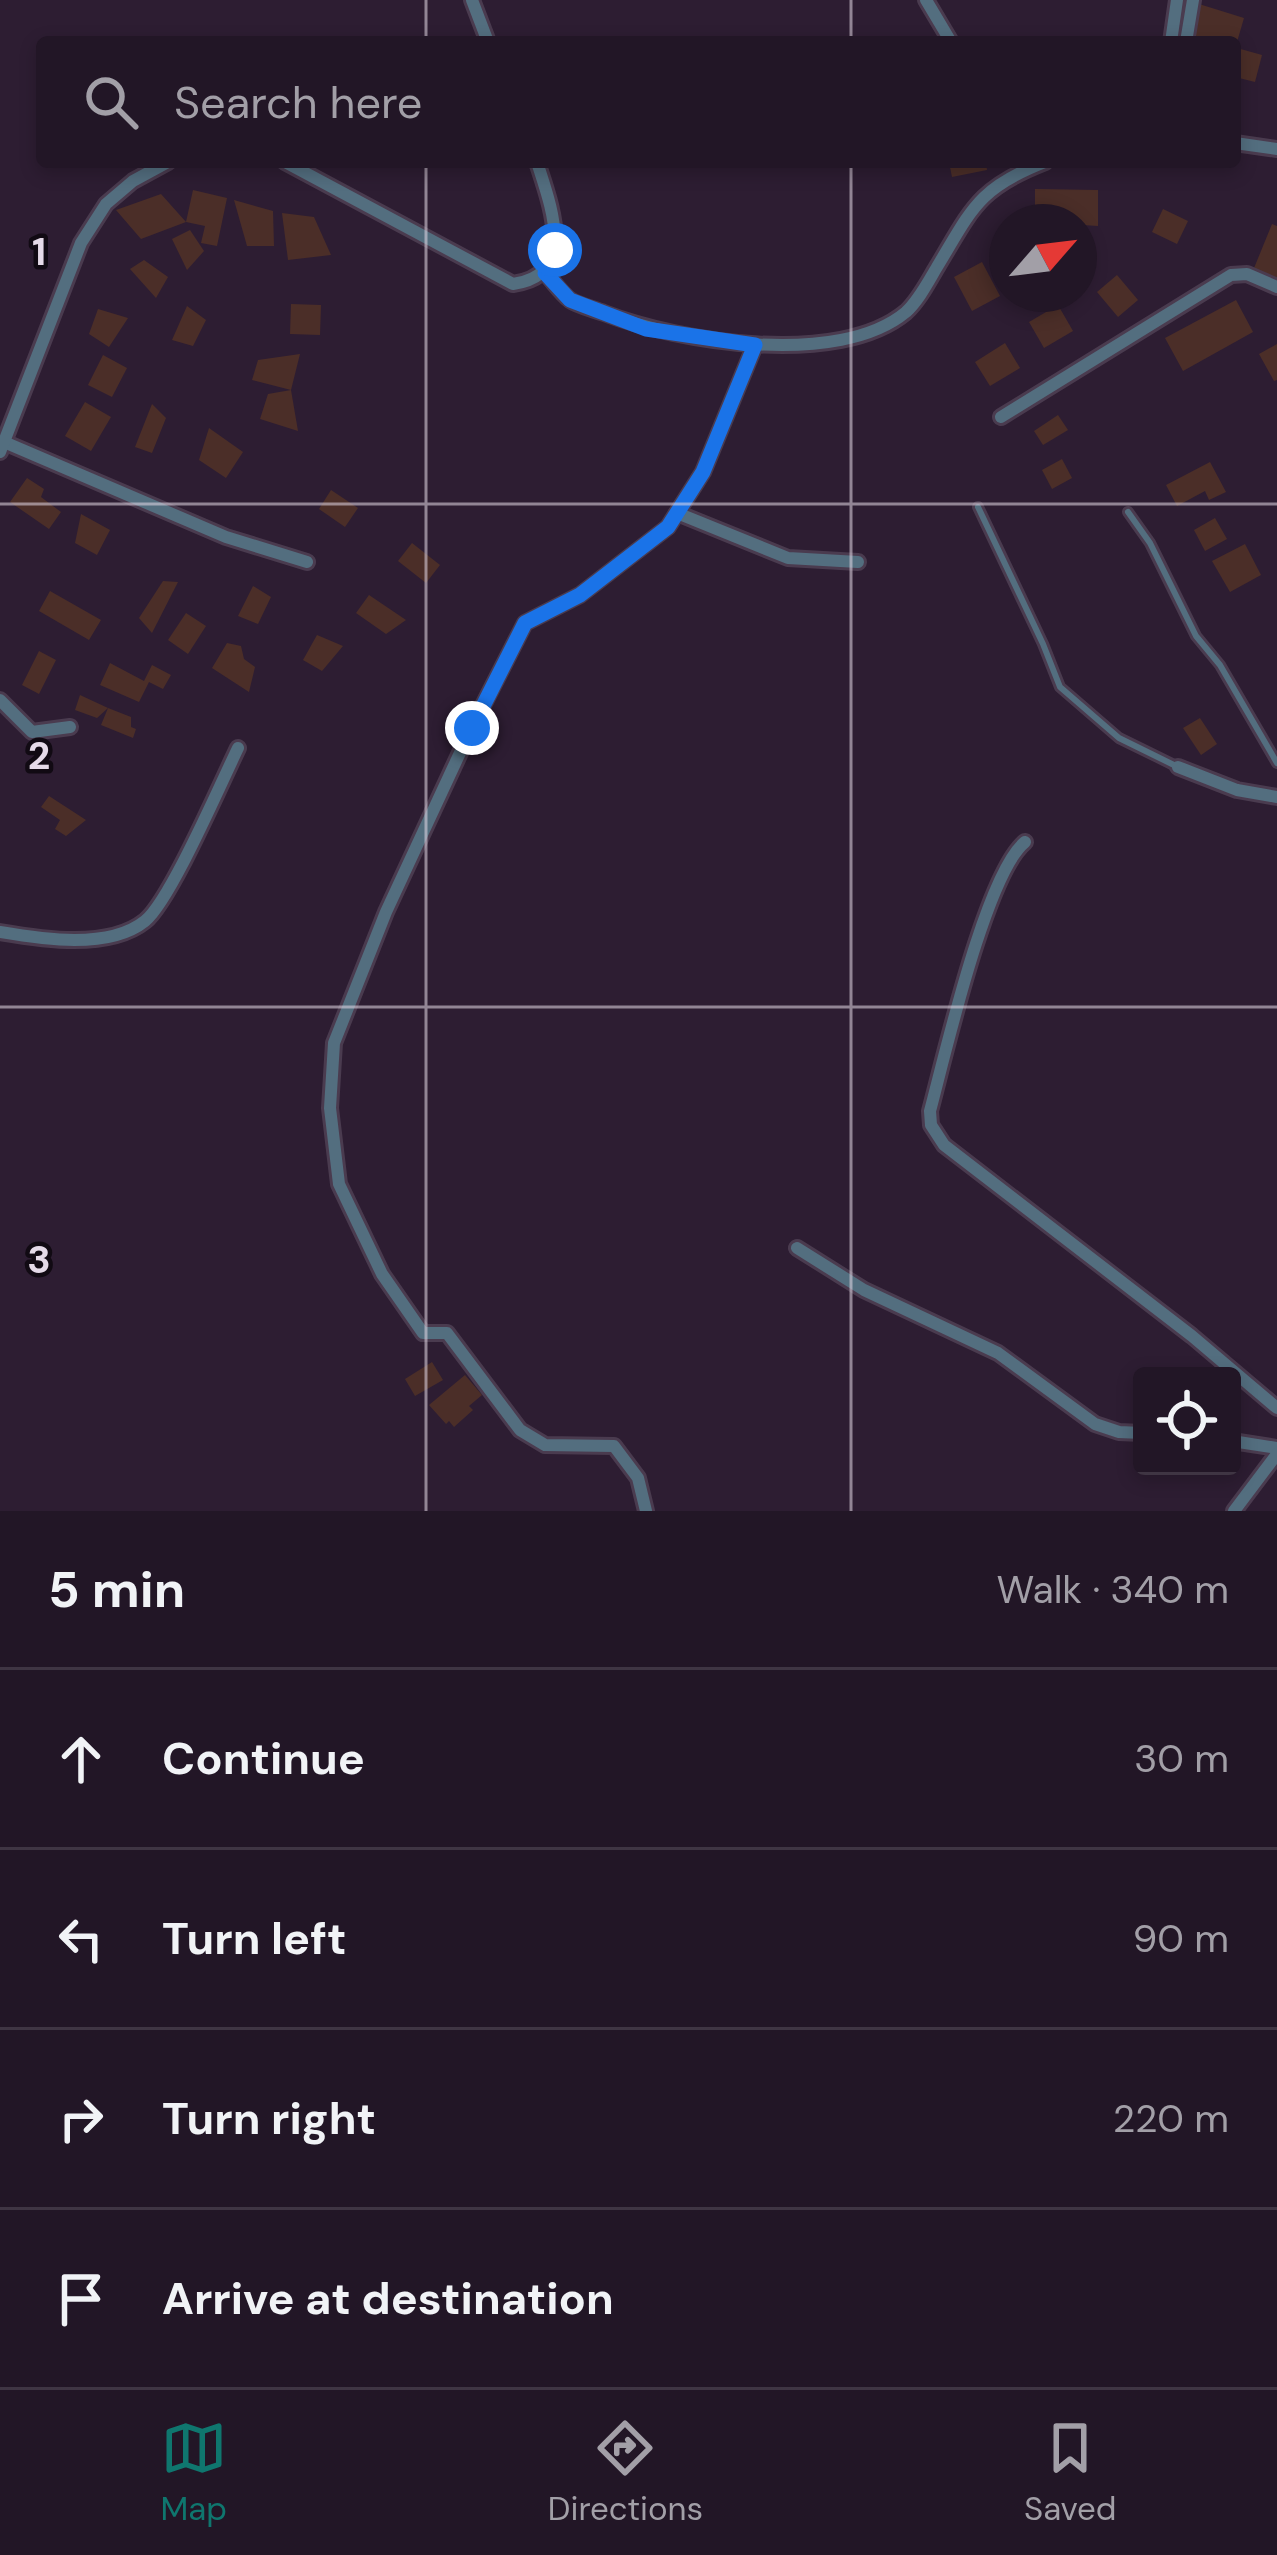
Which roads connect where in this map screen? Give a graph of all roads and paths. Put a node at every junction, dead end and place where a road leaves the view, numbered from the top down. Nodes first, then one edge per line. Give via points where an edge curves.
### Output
1 (472, 0) edge
2 (926, 0) edge
3 (1177, 0) edge
4 (1192, 0) edge
5 (486, 36) edge
6 (947, 36) edge
7 (1172, 36) edge
8 (1187, 36) edge
9 (1241, 143) edge
10 (1277, 149) edge
11 (157, 168) edge
12 (296, 168) edge
13 (539, 168) edge
14 (1030, 168) edge
15 (545, 273) junction
16 (1277, 286) edge
17 (755, 345) junction
18 (1000, 417) dead end
19 (2, 447) edge
20 (979, 507) dead end
21 (1128, 512) dead end
22 (677, 513) junction
23 (307, 562) dead end
24 (858, 562) dead end
25 (0, 700) edge
26 (70, 727) dead end
27 (238, 748) dead end
28 (1277, 763) edge
29 (1178, 767) joint
30 (1277, 797) edge
31 (1025, 842) dead end
32 (0, 932) edge
33 (797, 1248) dead end
34 (1277, 1408) edge
35 (1133, 1433) edge
36 (1241, 1443) edge
37 (1277, 1451) edge
38 (646, 1511) edge
39 (1234, 1511) edge

1 - 5 street
2 - 6 street
3 - 7 street
4 - 8 street
9 - 10 street
11 - 19 street via 106,204 81,243
12 - 15 street via 502,280
13 - 15 street via 555,250
14 - 17 street via 976,202 911,307 893,322 830,340
15 - 17 street via 570,300 646,329
16 - 18 street via 1231,274
17 - 22 street via 703,472
19 - 23 street
20 - 29 lane via 1060,687 1119,738
21 - 28 lane
22 - 24 street via 788,558
22 - 38 street via 580,595 525,623 386,912 334,1043 330,1108 339,1184 382,1274 423,1333 447,1333 532,1438 614,1446 638,1478
25 - 26 street via 32,732
27 - 32 street via 146,920 110,936 41,940
29 - 30 street
31 - 34 street via 1009,859 977,940 929,1111 934,1132
33 - 35 street via 864,1290 998,1353 1095,1424
36 - 37 street
37 - 39 street

